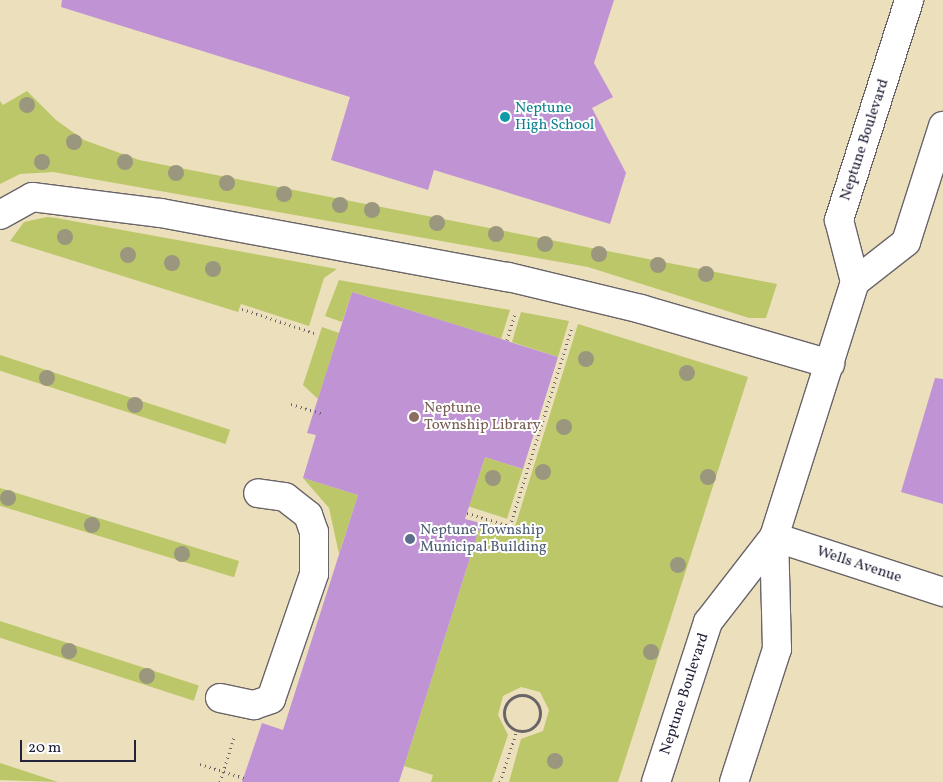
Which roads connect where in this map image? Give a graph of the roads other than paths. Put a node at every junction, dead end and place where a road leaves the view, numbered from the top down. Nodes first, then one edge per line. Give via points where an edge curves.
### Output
1 (909, 0) edge
2 (943, 126) edge
3 (0, 215) edge
4 (854, 282) junction
5 (830, 364) junction
6 (258, 493) dead end
7 (774, 537) junction
8 (943, 592) edge
9 (220, 698) dead end
10 (656, 782) edge
11 (734, 782) edge

1 - 4 street, Neptune Boulevard via 839,220
2 - 4 street via 906,242
3 - 5 street via 32,197 161,213 508,277 641,309
4 - 5 street, Neptune Boulevard
5 - 7 street, Neptune Boulevard
6 - 9 street via 285,497 308,515 314,532 314,574 271,699 254,705
7 - 8 street, Wells Avenue
7 - 10 street, Neptune Boulevard via 708,622
7 - 11 street, Neptune Boulevard via 777,649

